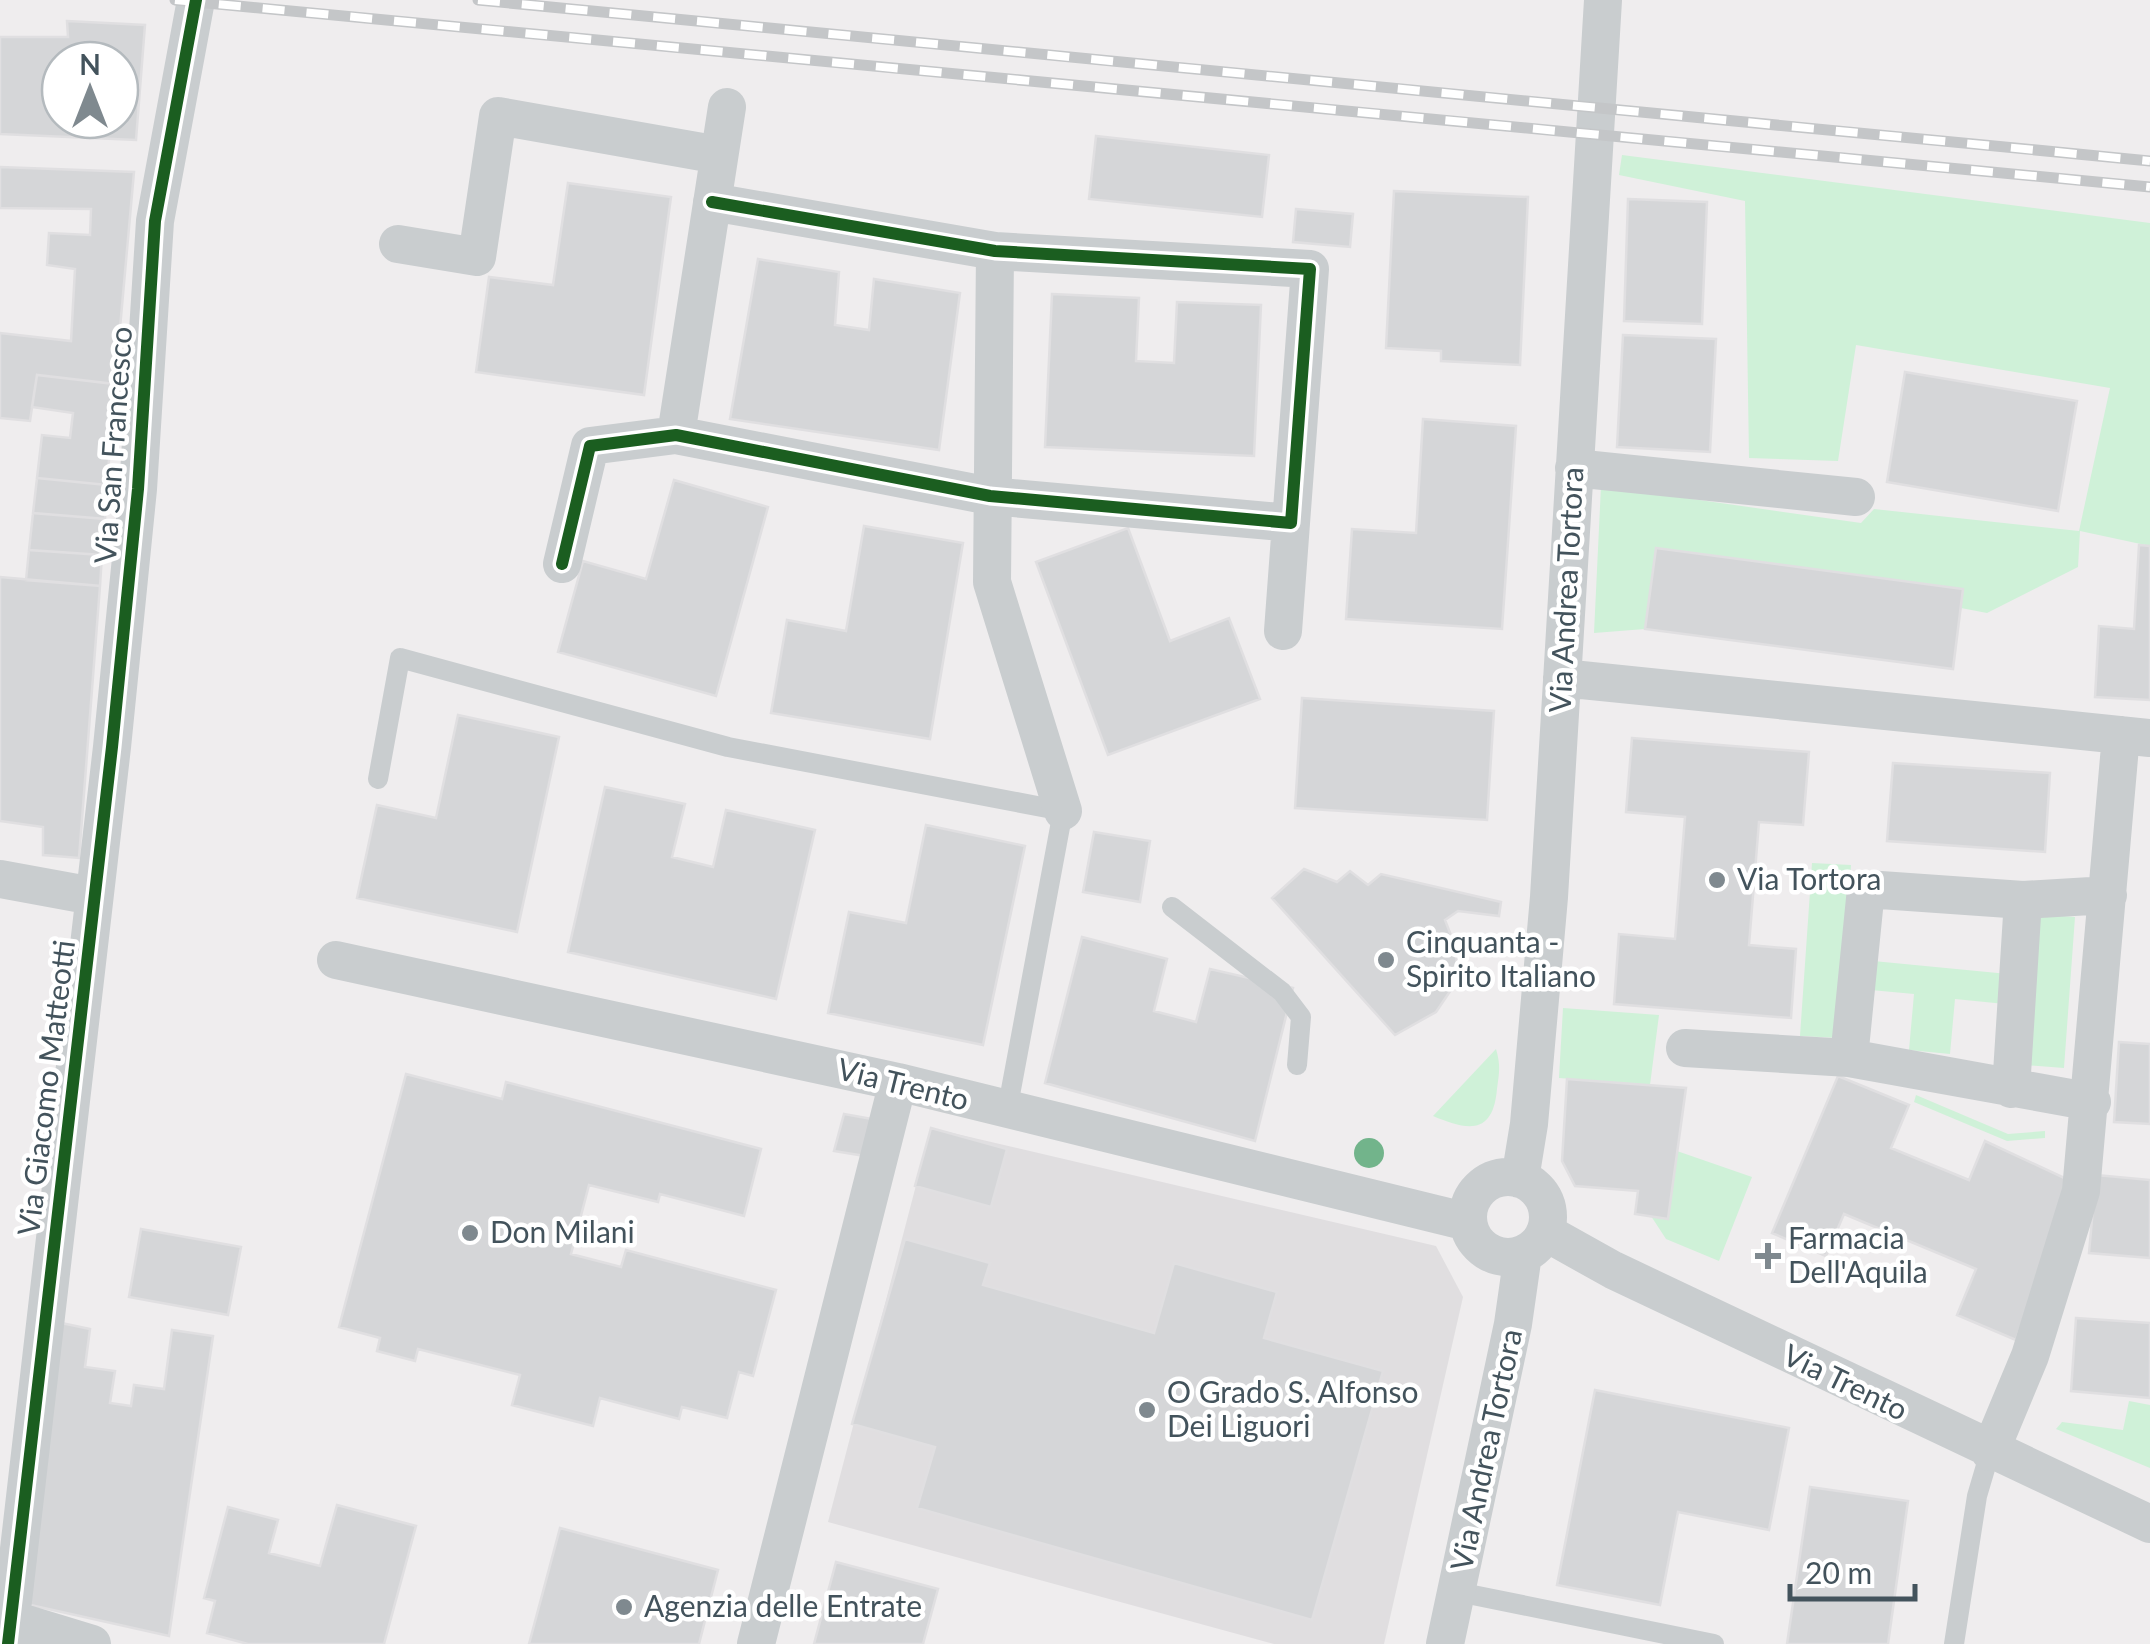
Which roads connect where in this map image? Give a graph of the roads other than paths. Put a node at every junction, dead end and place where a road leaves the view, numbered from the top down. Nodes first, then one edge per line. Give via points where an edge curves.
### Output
1 (196, 0) edge
2 (1603, 0) edge
3 (727, 107) dead end
4 (719, 155) junction
5 (712, 202) junction
6 (398, 244) dead end
7 (995, 251) junction
8 (676, 435) junction
9 (1574, 468) junction
10 (990, 496) junction
11 (1856, 497) dead end
12 (1292, 523) junction
13 (562, 564) dead end
14 (1283, 632) dead end
15 (1562, 678) junction
16 (2135, 736) edge
17 (378, 779) dead end
18 (1062, 811) junction
19 (0, 879) edge
20 (2108, 894) junction
21 (94, 896) junction
22 (2023, 900) junction
23 (1172, 907) dead end
24 (336, 960) dead end
25 (1685, 1048) dead end
26 (1849, 1058) junction
27 (1297, 1065) dead end
28 (898, 1082) junction
29 (2011, 1089) junction
30 (2092, 1102) junction
31 (1007, 1111) junction
32 (1520, 1179) junction
33 (1468, 1222) junction
34 (1534, 1243) junction
35 (1990, 1452) junction
36 (2150, 1524) edge
37 (1458, 1592) junction
38 (9, 1632) edge
39 (92, 1644) edge
40 (756, 1644) edge
41 (1446, 1644) edge
42 (1714, 1644) edge
43 (1954, 1644) edge

1 - 21 street, Via San Francesco via 155,221 138,489
2 - 9 street, Via Andrea Tortora
3 - 4 street
4 - 5 street
4 - 6 street via 498,116 477,257
5 - 7 street
5 - 8 street
7 - 10 street
7 - 12 street via 1310,269
8 - 10 street
8 - 13 street via 590,446
9 - 11 street
9 - 15 street, Via Andrea Tortora
10 - 12 street
10 - 18 street via 992,582
12 - 14 street
15 - 16 street
15 - 32 street, Via Andrea Tortora
16 - 20 street
17 - 18 lane via 400,658 728,747
18 - 31 lane
19 - 21 street
20 - 22 street
20 - 30 street
21 - 38 street, Via Giacomo Matteotti
22 - 26 street via 1866,889
22 - 29 street
23 - 27 lane via 1282,992 1300,1017
24 - 28 street, Via Trento
25 - 26 street
26 - 29 street
28 - 31 street, Via Trento
28 - 40 street
29 - 30 street
30 - 35 street via 2081,1191 2030,1356
31 - 33 street, Via Trento
32 - 33 street via 1482,1186
32 - 34 street via 1546,1206
33 - 34 street via 1487,1252 1511,1257
34 - 35 street, Via Trento via 1613,1270
34 - 37 street, Via Andrea Tortora
35 - 36 street, Via Trento
35 - 43 lane
37 - 41 street, Via Andrea Tortora
37 - 42 lane
38 - 39 street

